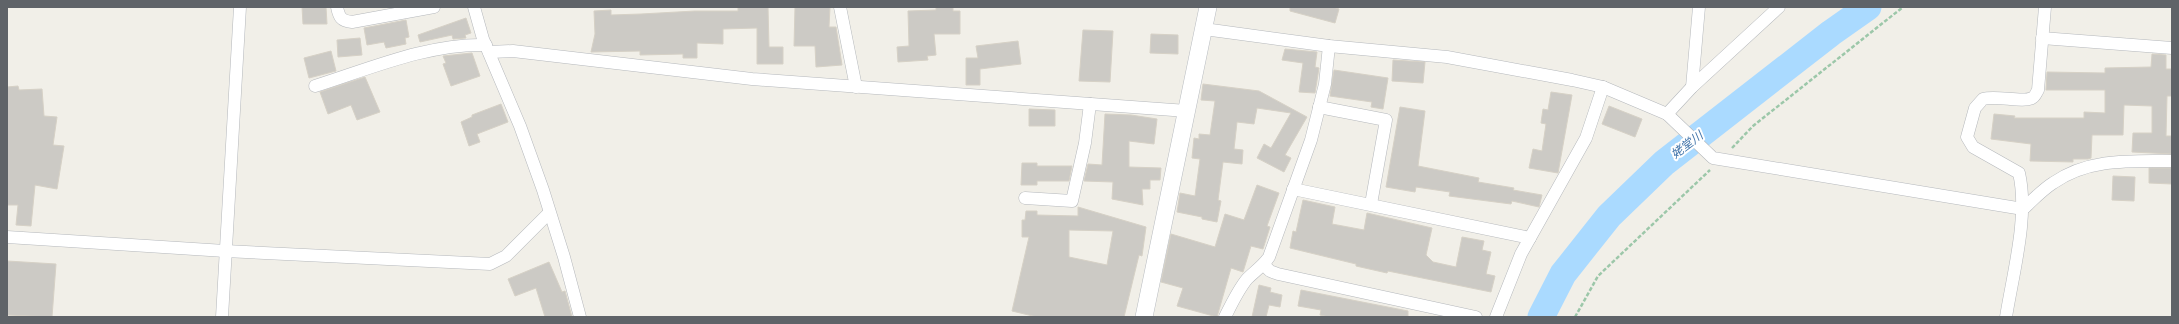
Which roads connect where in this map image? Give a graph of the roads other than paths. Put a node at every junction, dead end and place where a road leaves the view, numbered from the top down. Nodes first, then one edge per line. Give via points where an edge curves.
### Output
1 (240, 7) edge
2 (337, 7) edge
3 (434, 7) edge
4 (474, 7) edge
5 (840, 7) edge
6 (1208, 7) edge
7 (1699, 7) edge
8 (1779, 7) edge
9 (2045, 7) edge
10 (1204, 29) junction
11 (2042, 38) junction
12 (1329, 46) junction
13 (2172, 48) edge
14 (488, 49) junction
15 (315, 86) dead end
16 (856, 86) junction
17 (1603, 87) junction
18 (1692, 87) junction
19 (1090, 104) junction
20 (1319, 108) junction
21 (1187, 111) junction
22 (1671, 117) junction
23 (2172, 161) edge
24 (1293, 189) junction
25 (1025, 198) dead end
26 (1371, 204) junction
27 (2023, 209) junction
28 (549, 213) junction
29 (7, 237) edge
30 (1530, 238) junction
31 (225, 252) junction
32 (1264, 265) junction
33 (222, 317) edge
34 (580, 317) edge
35 (1144, 317) edge
36 (1225, 317) edge
37 (1476, 317) edge
38 (1496, 317) edge
39 (2006, 317) edge

1 - 31 street
2 - 3 street via 342,20 352,22
4 - 14 street
5 - 16 street
6 - 10 street
7 - 18 street
8 - 18 street
9 - 11 street
10 - 12 street
10 - 21 street
11 - 13 street
11 - 27 street via 2036,94 2025,99 1983,99 1975,108 1967,137 1973,147 2019,173
12 - 17 street via 1447,57
12 - 20 street via 1325,84
14 - 15 street via 468,44 436,48
14 - 16 street via 752,79
14 - 28 street via 520,126
16 - 19 street
17 - 22 street
17 - 30 street via 1586,138
18 - 22 street
19 - 21 street
19 - 25 street via 1085,143 1072,202
20 - 24 street via 1311,140
20 - 26 street via 1386,120
21 - 35 street
22 - 27 street via 1713,158
23 - 27 street via 2125,160 2071,172 2053,182
24 - 26 street
24 - 32 street
26 - 30 street
27 - 39 street
28 - 31 street via 506,256 490,264
28 - 34 street
29 - 31 street
30 - 38 street
31 - 33 street
32 - 36 street via 1246,281
32 - 37 street via 1270,272 1278,274

